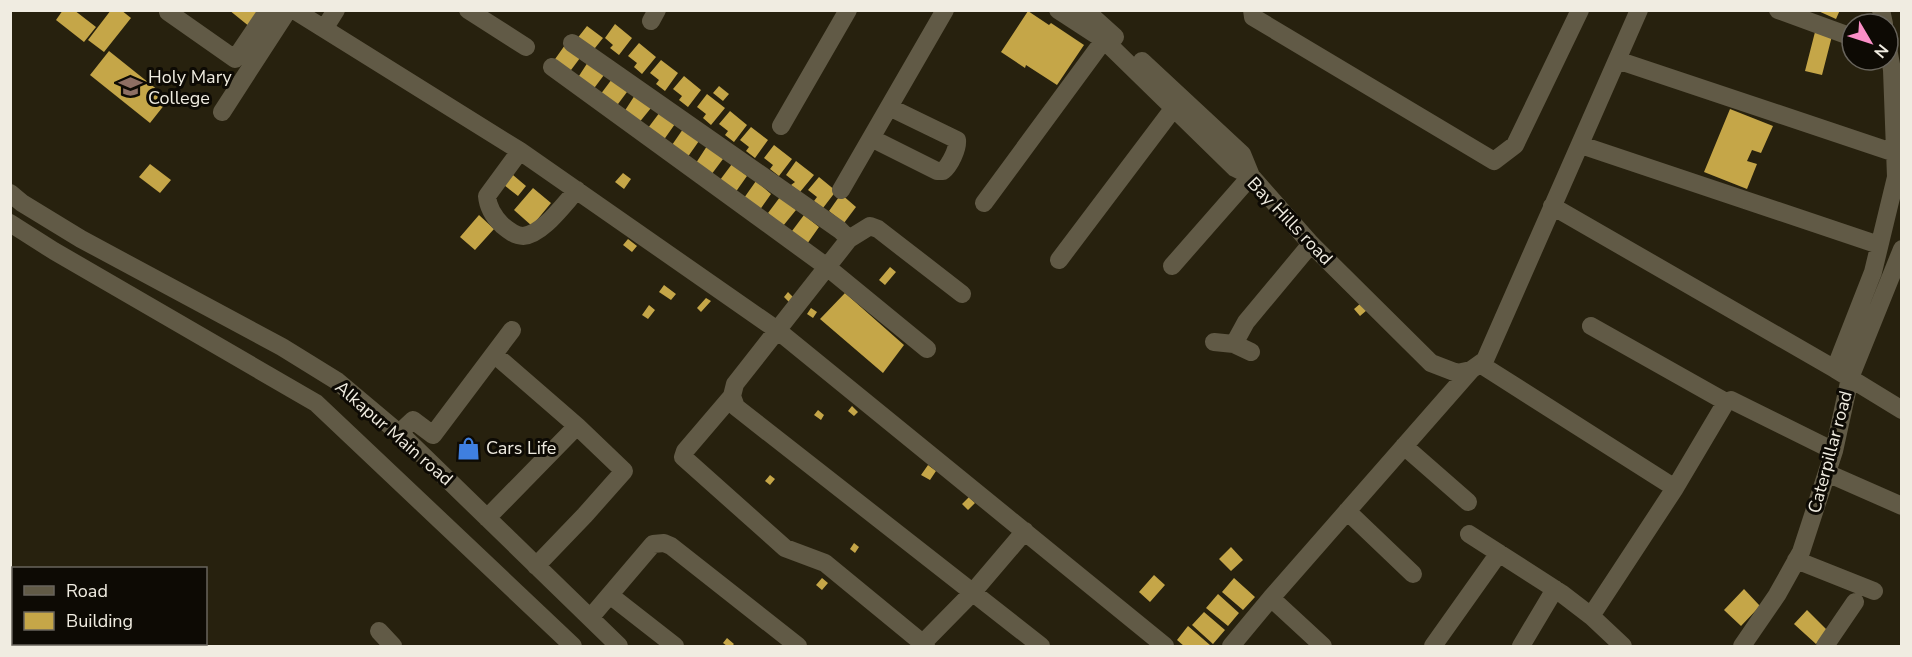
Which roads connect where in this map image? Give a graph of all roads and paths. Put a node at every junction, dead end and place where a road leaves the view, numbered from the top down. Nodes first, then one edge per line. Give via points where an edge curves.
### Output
1 (268, 10) edge
2 (288, 10) edge
3 (294, 10) edge
4 (468, 10) edge
5 (945, 10) edge
6 (1252, 10) edge
7 (1580, 10) edge
8 (1639, 10) edge
9 (1779, 10) edge
10 (168, 12) dead end
11 (1071, 12) edge
12 (842, 13) edge
13 (326, 17) edge
14 (1840, 33) edge
15 (1104, 40) junction
16 (572, 43) dead end
17 (526, 47) dead end
18 (1617, 60) junction
19 (552, 67) dead end
20 (1892, 72) edge
21 (889, 107) junction
22 (1173, 109) junction
23 (222, 112) dead end
24 (781, 126) dead end
25 (872, 138) junction
26 (1581, 145) junction
27 (520, 151) junction
28 (1895, 153) junction
29 (1251, 176) junction
30 (577, 190) junction
31 (841, 190) dead end
32 (10, 193) edge
33 (984, 203) dead end
34 (1552, 206) junction
35 (10, 223) edge
36 (849, 240) junction
37 (1311, 244) junction
38 (1879, 245) junction
39 (1902, 249) edge
40 (1059, 260) dead end
41 (1172, 266) dead end
42 (827, 267) junction
43 (962, 294) dead end
44 (1591, 326) dead end
45 (512, 330) dead end
46 (777, 330) junction
47 (1214, 342) dead end
48 (1234, 344) junction
49 (927, 349) dead end
50 (1251, 352) dead end
51 (502, 361) dead end
52 (1475, 367) junction
53 (321, 372) junction
54 (1842, 374) junction
55 (732, 396) junction
56 (306, 397) junction
57 (1726, 402) junction
58 (1902, 410) edge
59 (577, 426) junction
60 (399, 433) junction
61 (1404, 446) junction
62 (1834, 451) junction
63 (1827, 473) junction
64 (1675, 488) junction
65 (1468, 502) dead end
66 (1902, 506) edge
67 (1347, 511) junction
68 (487, 518) junction
69 (1025, 531) junction
70 (1469, 534) dead end
71 (1499, 553) junction
72 (1796, 560) junction
73 (536, 566) junction
74 (1413, 574) dead end
75 (1556, 589) junction
76 (1874, 591) dead end
77 (973, 592) junction
78 (611, 596) junction
79 (1271, 598) junction
80 (1855, 602) dead end
81 (1591, 616) junction
82 (590, 618) junction
83 (379, 631) dead end
84 (393, 646) edge
85 (573, 646) edge
86 (620, 646) edge
87 (675, 646) edge
88 (798, 646) edge
89 (923, 646) edge
90 (1041, 646) edge
91 (1165, 646) edge
92 (1231, 646) edge
93 (1323, 646) edge
94 (1433, 646) edge
95 (1521, 646) edge
96 (1623, 646) edge
97 (1742, 646) edge
98 (1825, 646) edge

1 - 10 street via 235,59
2 - 23 street
3 - 13 street
4 - 17 street
5 - 21 street
6 - 7 street via 1253,17 1494,161 1515,145
8 - 18 street
9 - 14 street
11 - 15 street, Bay Hills road
11 - 29 street via 1095,19 1242,154
12 - 24 street
13 - 27 street
15 - 22 street, Bay Hills road
15 - 33 street
16 - 36 street
18 - 26 street
18 - 28 street
19 - 42 street
20 - 28 street, Caterpillar road
21 - 25 street
21 - 25 street via 957,140 947,168 937,171
22 - 29 street, Bay Hills road via 1235,168
22 - 40 street
25 - 31 street
26 - 34 street
26 - 38 street
27 - 30 street
27 - 30 street via 487,196 488,207 510,232 522,236 536,232
28 - 38 street, Caterpillar road via 1896,177
29 - 37 street, Bay Hills road
29 - 41 street
30 - 46 street
32 - 53 street, Alkapur Main road via 81,239
34 - 52 street via 1491,348 1485,360
34 - 54 street
35 - 56 street, Alkapur Main road
36 - 42 street
36 - 43 street via 870,226
37 - 48 street via 1246,322
37 - 52 street, Bay Hills road via 1431,363 1457,373
38 - 54 street, Caterpillar road
39 - 54 street, Caterpillar road
42 - 46 street
42 - 49 street
44 - 57 street
45 - 60 street via 433,435 413,420
46 - 55 street via 735,384
46 - 69 street
47 - 48 street
48 - 50 street
51 - 59 street
52 - 61 street
52 - 64 street
53 - 56 street
53 - 60 street, Alkapur Main road
54 - 58 street
54 - 62 street, Caterpillar road
55 - 77 street via 736,407
55 - 89 street via 683,457 785,548 825,564
56 - 85 street, Alkapur Main road
57 - 62 street via 1731,400
57 - 64 street
59 - 68 street
59 - 73 street via 624,471
60 - 68 street, Alkapur Main road
61 - 65 street
61 - 67 street
62 - 63 street, Caterpillar road
63 - 66 street
63 - 72 street, Caterpillar road
64 - 81 street
67 - 74 street
67 - 79 street
68 - 73 street, Alkapur Main road
69 - 77 street
69 - 91 street
70 - 71 street
71 - 75 street
71 - 94 street
72 - 76 street
72 - 97 street, Caterpillar road
73 - 82 street, Alkapur Main road
75 - 81 street
75 - 95 street
77 - 89 street
77 - 90 street
78 - 82 street
78 - 87 street
78 - 88 street via 653,544 664,543
79 - 92 street
79 - 93 street
80 - 98 street
81 - 96 street
82 - 86 street, Alkapur Main road
83 - 84 street

